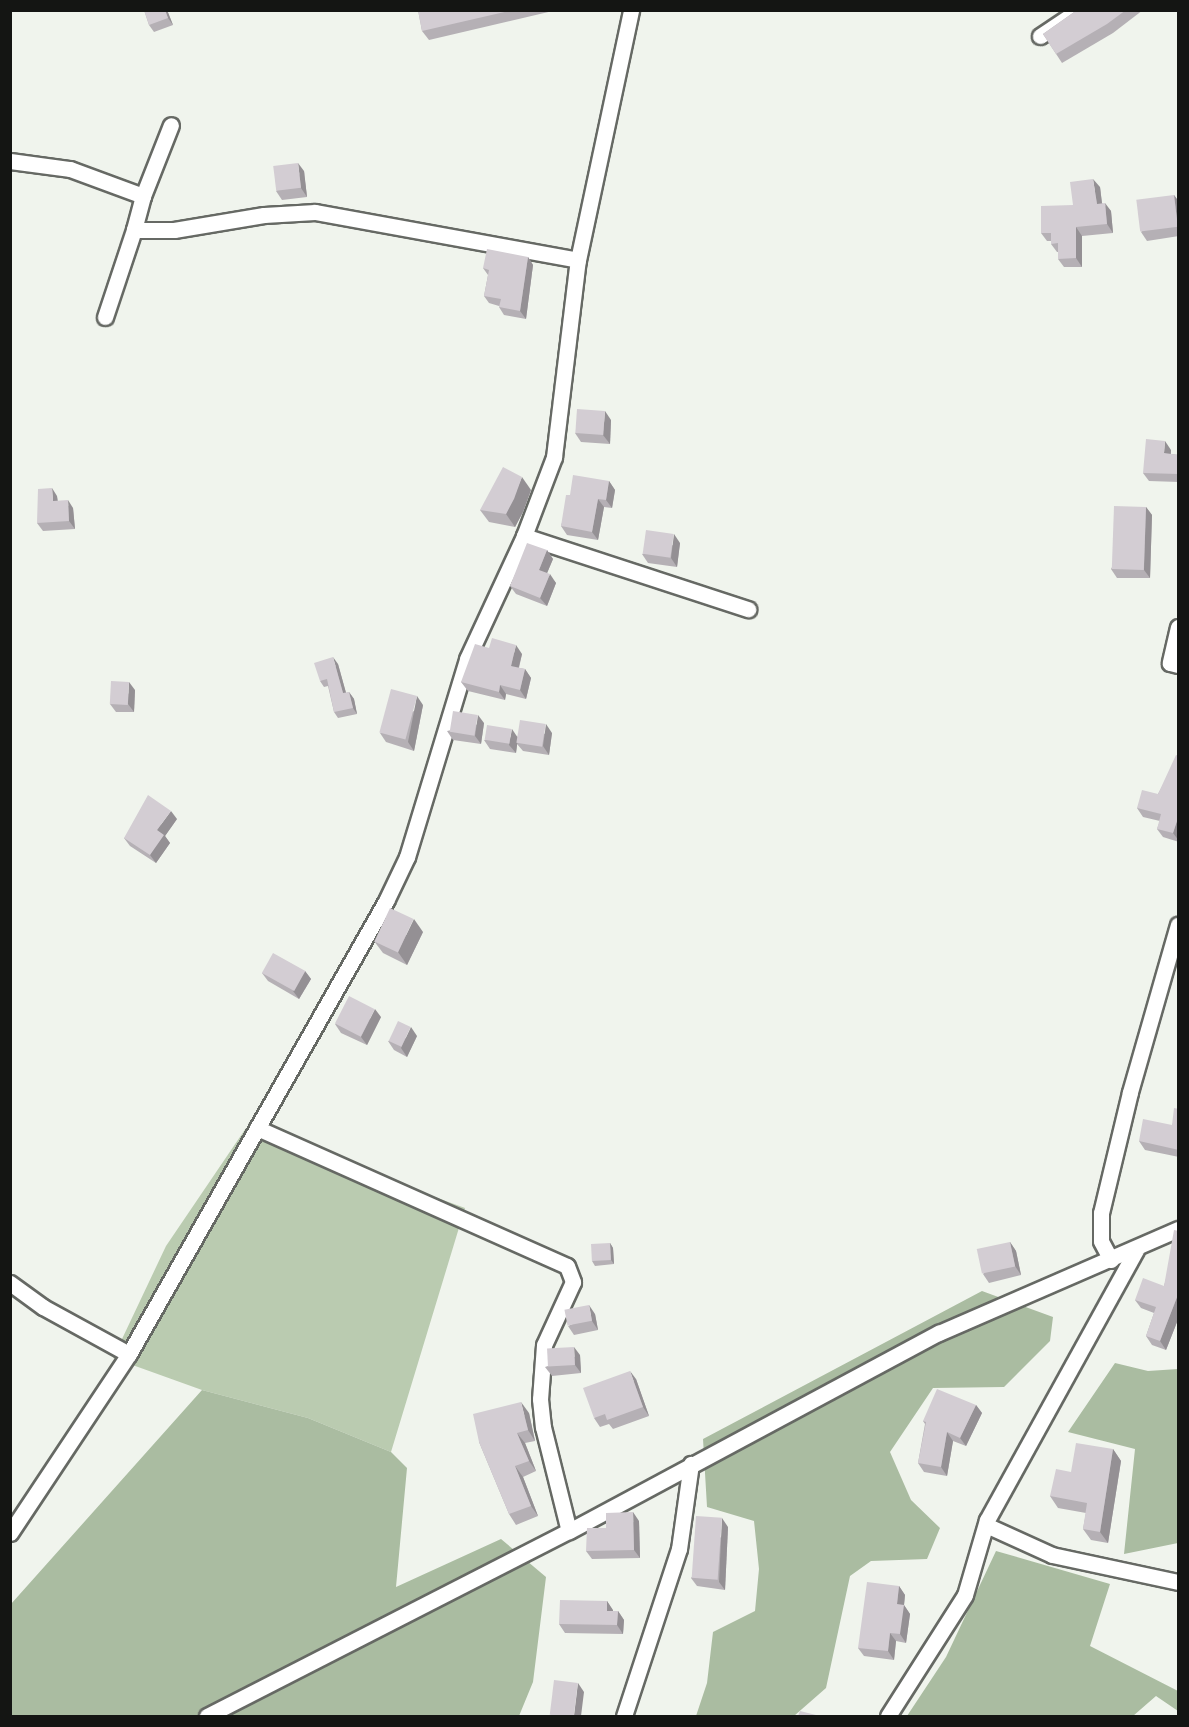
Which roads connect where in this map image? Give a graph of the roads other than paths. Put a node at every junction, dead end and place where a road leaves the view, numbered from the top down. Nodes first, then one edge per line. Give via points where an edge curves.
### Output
1 (631, 10) edge
2 (1079, 10) edge
3 (1040, 36) dead end
4 (171, 125) dead end
5 (10, 161) edge
6 (143, 196) junction
7 (134, 230) junction
8 (578, 260) junction
9 (105, 317) dead end
10 (524, 536) junction
11 (748, 609) dead end
12 (1179, 627) edge
13 (1179, 665) edge
14 (1179, 925) edge
15 (257, 1128) junction
16 (1179, 1229) edge
17 (1136, 1250) junction
18 (1111, 1260) junction
19 (10, 1283) edge
20 (129, 1354) junction
21 (692, 1464) junction
22 (986, 1525) junction
23 (569, 1531) junction
24 (10, 1533) edge
25 (1179, 1582) edge
26 (207, 1716) edge
27 (624, 1716) edge
28 (888, 1716) edge

1 - 8 street
2 - 3 street
4 - 6 street
5 - 6 street via 70,169
6 - 7 street
7 - 8 street via 174,230 264,214 315,212
7 - 9 street
8 - 10 street via 558,441
10 - 11 street
10 - 15 street via 467,659 416,832 398,877
12 - 13 street via 1170,663
14 - 18 street via 1130,1092 1101,1213 1101,1241
15 - 20 street
15 - 23 street via 571,1271 572,1286 544,1346 540,1399 543,1427
16 - 17 street
17 - 18 street
17 - 22 street
18 - 21 street via 939,1333
19 - 20 street via 43,1307
20 - 24 street
21 - 23 street
21 - 27 street via 679,1549
22 - 25 street via 1052,1555
22 - 28 street via 964,1595
23 - 26 street

